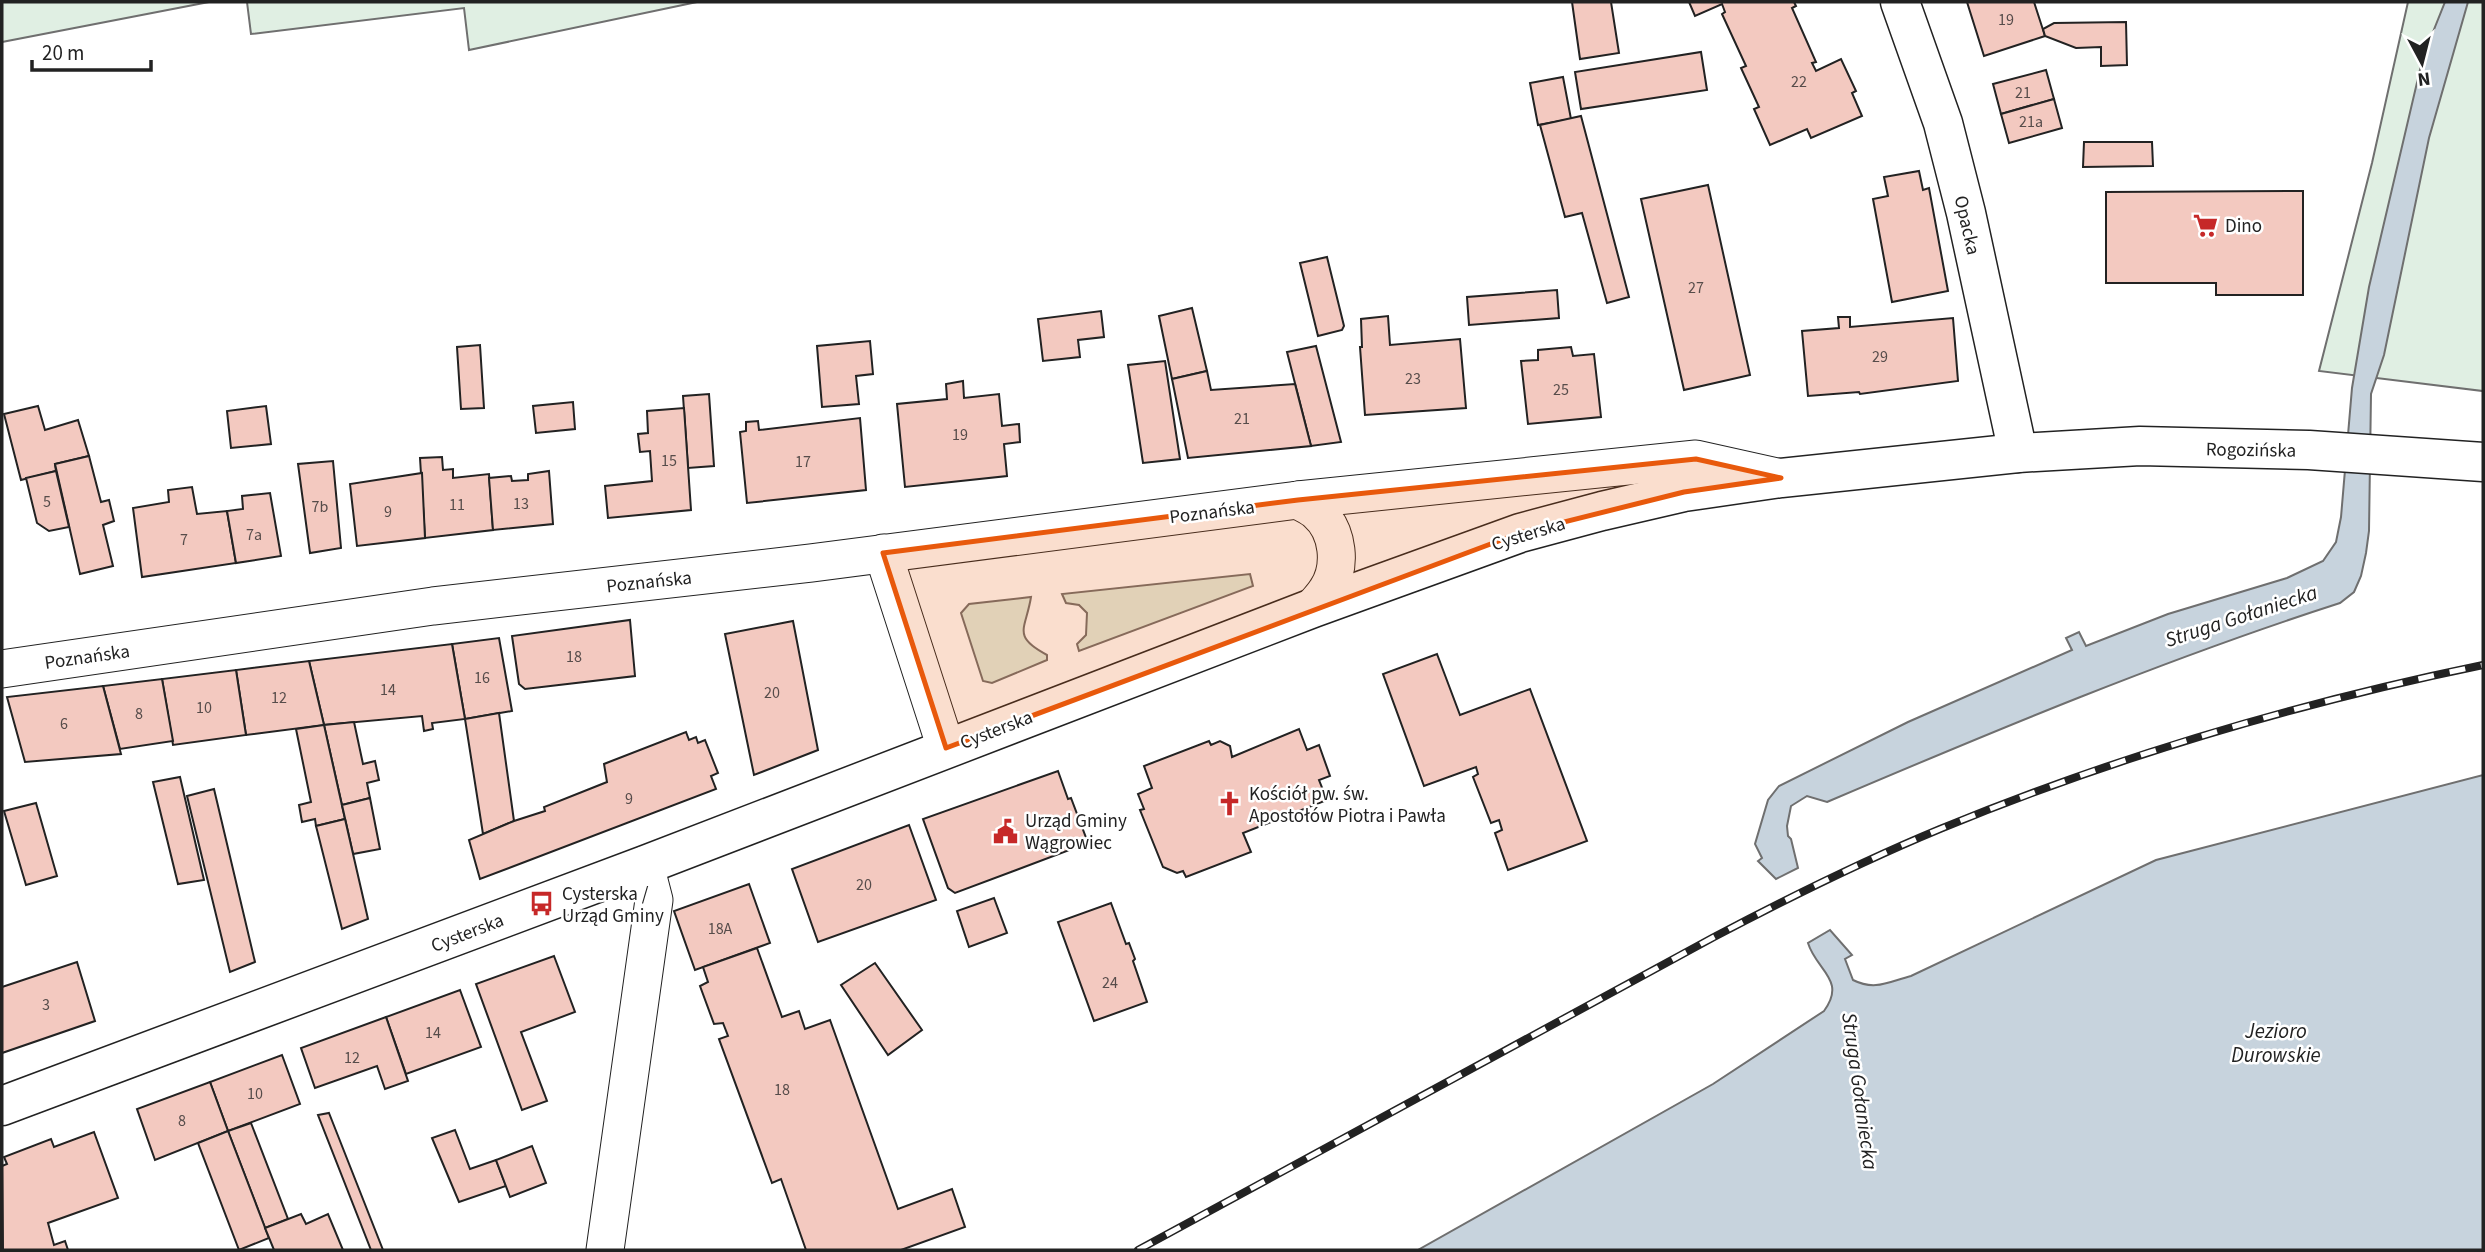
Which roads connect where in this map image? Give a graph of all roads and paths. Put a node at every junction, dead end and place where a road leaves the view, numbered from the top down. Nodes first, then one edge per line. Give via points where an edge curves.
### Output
1 (1900, 2) edge
2 (2018, 453) junction
3 (2483, 462) edge
4 (1782, 478) junction
5 (1298, 500) junction
6 (883, 553) junction
7 (1313, 608) junction
8 (2, 669) edge
9 (946, 748) junction
10 (645, 865) junction
11 (2, 1106) edge
12 (605, 1250) edge

1 - 2 main road, Opacka via 1947,135
2 - 3 main road, Rogozińska via 2140,446 2309,450
2 - 4 main road, Cysterska
4 - 5 street, Poznańska via 1696,459
4 - 7 main road, Cysterska via 1684,492 1520,533
5 - 6 street, Poznańska
5 - 7 street via 1318,512 1337,548 1336,569 1328,589
6 - 8 street, Poznańska via 433,606
6 - 9 street
7 - 9 main road, Cysterska
9 - 10 main road, Cysterska
10 - 11 main road, Cysterska
10 - 12 street via 654,900

